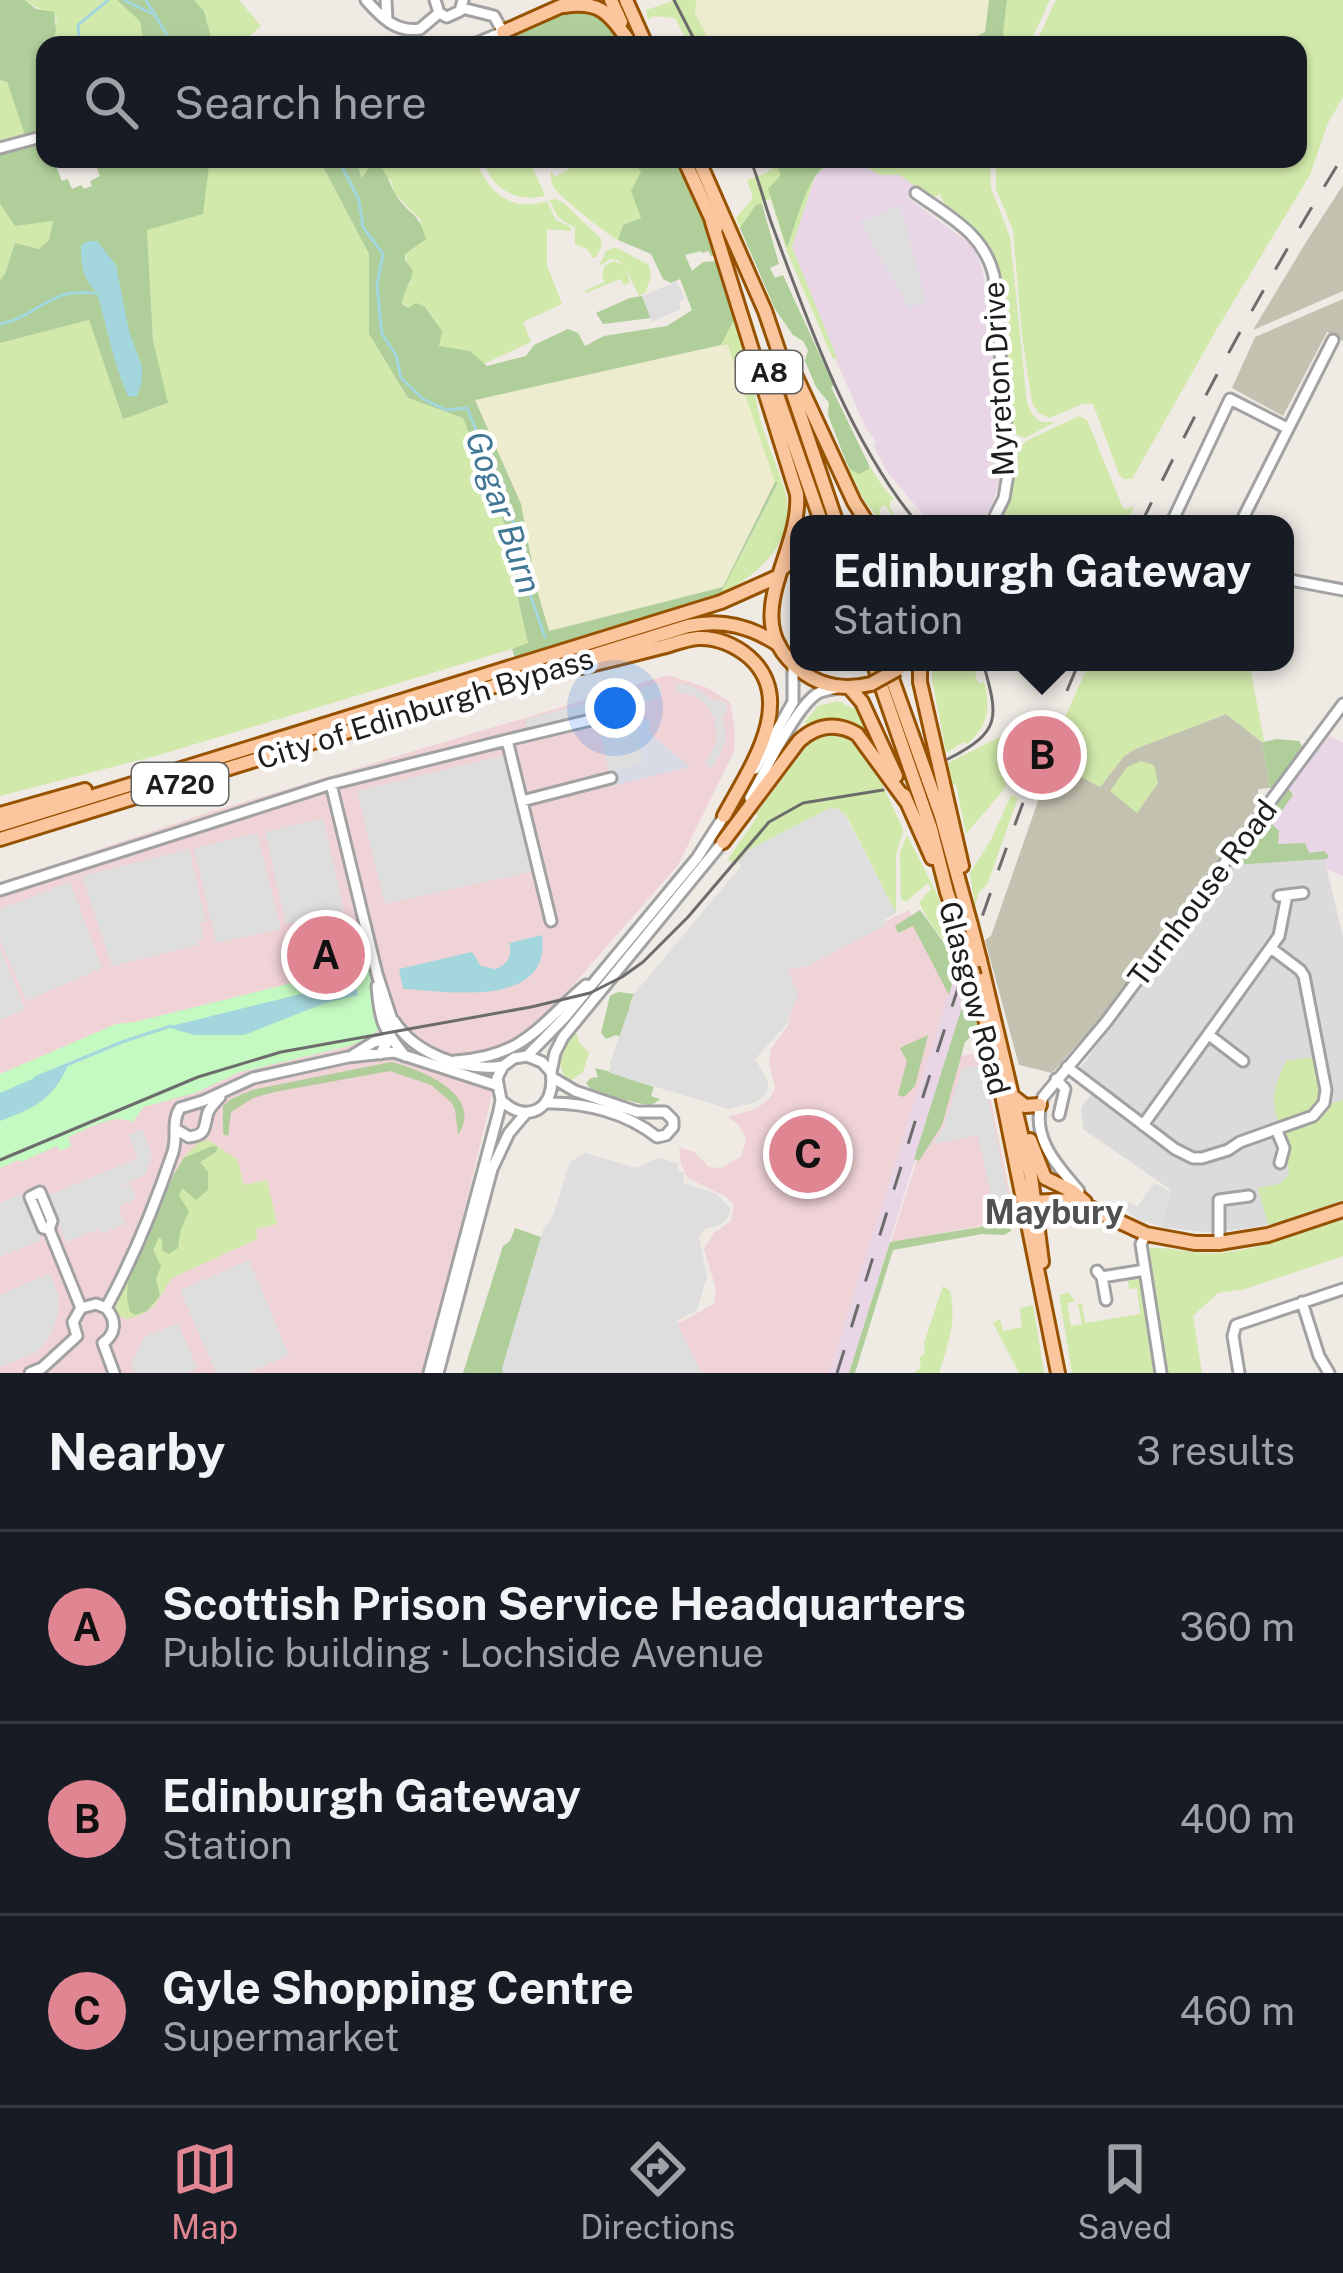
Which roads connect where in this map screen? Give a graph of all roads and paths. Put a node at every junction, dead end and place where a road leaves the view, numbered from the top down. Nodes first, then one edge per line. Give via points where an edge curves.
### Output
1 (366, 0) edge
2 (386, 0) edge
3 (435, 0) edge
4 (611, 0) edge
5 (626, 0) edge
6 (569, 3) edge
7 (463, 4) edge
8 (439, 13) junction
9 (387, 20) junction
10 (503, 32) junction
11 (493, 36) edge
12 (624, 36) edge
13 (627, 36) edge
14 (642, 36) edge
15 (36, 138) edge
16 (0, 148) edge
17 (688, 168) edge
18 (702, 168) edge
19 (916, 193) dead end
20 (712, 221) junction
21 (765, 310) junction
22 (1334, 340) dead end
23 (1287, 428) junction
24 (796, 515) edge
25 (819, 515) edge
26 (834, 515) edge
27 (863, 515) edge
28 (996, 515) edge
29 (1175, 515) edge
30 (1244, 515) edge
31 (790, 540) edge
32 (790, 563) edge
33 (777, 576) junction
34 (1294, 582) edge
35 (1343, 590) edge
36 (779, 645) junction
37 (790, 660) edge
38 (793, 671) edge
39 (803, 671) edge
40 (876, 671) edge
41 (888, 671) edge
42 (898, 671) edge
43 (920, 671) edge
44 (522, 678) junction
45 (844, 687) junction
46 (1343, 704) edge
47 (634, 715) dead end
48 (507, 740) junction
49 (186, 767) junction
50 (611, 778) dead end
51 (331, 784) junction
52 (527, 799) junction
53 (906, 801) junction
54 (0, 814) edge
55 (724, 816) junction
56 (0, 825) edge
57 (0, 838) edge
58 (724, 842) junction
59 (0, 890) edge
60 (947, 892) junction
61 (1303, 892) dead end
62 (970, 920) junction
63 (551, 921) dead end
64 (1271, 948) junction
65 (606, 968) junction
66 (387, 1020) junction
67 (1209, 1035) junction
68 (390, 1038) junction
69 (374, 1042) junction
70 (409, 1042) junction
71 (380, 1054) junction
72 (406, 1056) junction
73 (526, 1056) junction
74 (348, 1058) junction
75 (455, 1061) junction
76 (1243, 1061) dead end
77 (503, 1066) junction
78 (1066, 1066) junction
79 (552, 1075) junction
80 (1056, 1079) junction
81 (496, 1085) junction
82 (1012, 1092) junction
83 (224, 1093) junction
84 (501, 1100) junction
85 (546, 1103) junction
86 (194, 1104) junction
87 (1040, 1105) junction
88 (526, 1113) junction
89 (1017, 1113) junction
90 (1059, 1115) dead end
91 (207, 1117) junction
92 (1143, 1125) junction
93 (1276, 1129) junction
94 (176, 1130) junction
95 (194, 1137) junction
96 (1280, 1163) dead end
97 (168, 1168) junction
98 (1061, 1187) junction
99 (1249, 1196) dead end
100 (1029, 1201) junction
101 (1088, 1206) junction
102 (1343, 1210) edge
103 (49, 1229) dead end
104 (1146, 1234) junction
105 (1219, 1243) junction
106 (1145, 1270) junction
107 (1343, 1288) edge
108 (1106, 1300) dead end
109 (1302, 1302) junction
110 (81, 1308) junction
111 (106, 1308) junction
112 (76, 1336) junction
113 (103, 1343) junction
114 (30, 1373) edge
115 (114, 1373) edge
116 (434, 1373) edge
117 (1058, 1373) edge
118 (1161, 1373) edge
119 (1239, 1373) edge
120 (1329, 1373) edge

1 - 9 street
2 - 9 street
3 - 8 street
4 - 13 main road
5 - 14 main road
6 - 10 main road
6 - 12 main road via 601,8
7 - 8 street via 451,17
7 - 10 street via 494,16
8 - 9 street via 414,31
10 - 11 street
15 - 16 street
17 - 20 main road, A8
18 - 21 main road, A8
19 - 28 street, Myreton Drive via 974,236 990,259 1010,468
20 - 24 main road via 797,494
20 - 25 main road, A8
21 - 26 main road, A8
21 - 27 main road
22 - 23 street
23 - 29 street via 1230,399
23 - 30 street
31 - 33 main road
32 - 33 main road
33 - 36 main road via 771,618
33 - 49 main road, City of Edinburgh Bypass / A720 via 721,602
34 - 35 street
36 - 37 main road
36 - 44 main road, City of Edinburgh Bypass / A720 via 749,628 701,623
38 - 55 street via 793,702
39 - 45 main road
40 - 60 main road, Glasgow Road
41 - 45 main road, bridge via 872,684
42 - 62 main road, Glasgow Road
43 - 62 main road
44 - 55 main road, A720 via 691,639 739,649 764,675 772,705
44 - 57 main road, City of Edinburgh Bypass / A720
45 - 53 main road via 860,700
45 - 58 street via 818,693 795,720
46 - 78 street, Turnhouse Road
47 - 48 street
48 - 51 street
48 - 52 street
49 - 54 main road, A720
49 - 56 main road, City of Edinburgh Bypass / A720
50 - 52 street
51 - 59 street
51 - 66 street
52 - 63 street
53 - 58 main road via 857,734 823,727 799,741
53 - 60 main road
55 - 65 street
58 - 79 street via 563,1037
60 - 100 main road, Glasgow Road, bridge
61 - 64 street via 1283,896
62 - 82 main road, Glasgow Road, bridge
64 - 67 street
64 - 93 street via 1304,976 1326,1090 1312,1116
65 - 73 street
65 - 75 street via 520,1044
66 - 68 street
66 - 69 street
66 - 70 street
67 - 76 street
67 - 92 street
68 - 69 street
68 - 70 street
68 - 71 street
68 - 72 street
69 - 74 street
70 - 75 street
71 - 72 street
71 - 74 street
72 - 81 street
73 - 77 street
73 - 79 street
74 - 83 street via 253,1078
75 - 77 street
77 - 81 street
78 - 80 street, Turnhouse Road
78 - 92 street
79 - 85 street
79 - 85 street via 637,1112 665,1112 673,1127 657,1137 638,1122
80 - 87 street, Turnhouse Road
80 - 90 street via 1065,1089
81 - 84 street
82 - 87 main road via 1020,1104
82 - 89 main road, Glasgow Road
83 - 86 street
83 - 91 street
84 - 88 street
84 - 116 street
85 - 88 street
86 - 91 street
86 - 94 street via 177,1111
87 - 98 street via 1039,1132
88 - 116 street via 493,1169
89 - 98 main road via 1045,1178
89 - 100 main road, Glasgow Road
91 - 95 street
92 - 93 street via 1184,1155 1202,1158
93 - 96 street
94 - 95 street
94 - 97 street
95 - 97 street
97 - 111 street
98 - 100 main road
98 - 101 main road
98 - 101 street via 1082,1194
99 - 105 street via 1220,1200
100 - 117 main road, Glasgow Road
101 - 104 main road
102 - 105 main road
103 - 110 street
104 - 105 main road
104 - 106 street
106 - 108 street via 1100,1274
106 - 118 street
107 - 109 street
109 - 119 street via 1236,1325
109 - 120 street
110 - 111 street
110 - 112 street
111 - 113 street via 114,1326
112 - 113 street
112 - 114 street
113 - 115 street

